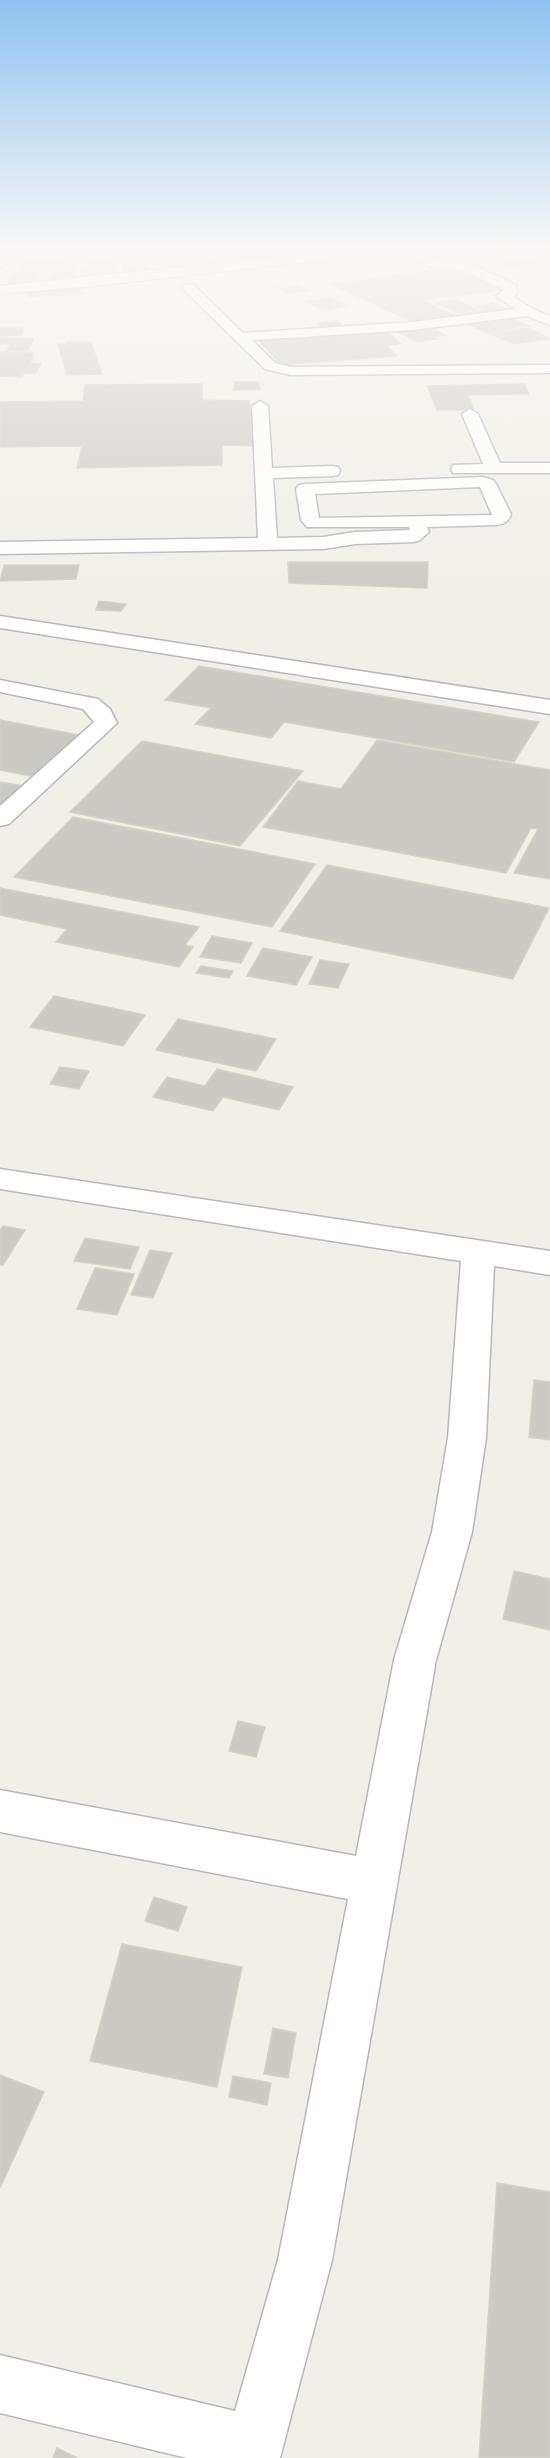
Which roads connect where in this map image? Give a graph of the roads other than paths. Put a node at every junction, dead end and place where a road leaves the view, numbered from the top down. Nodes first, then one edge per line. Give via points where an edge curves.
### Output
1 (267, 363) edge
2 (550, 369) edge
3 (260, 406) dead end
4 (470, 414) dead end
5 (550, 468) edge
6 (494, 469) junction
7 (264, 473) junction
8 (422, 483) junction
9 (369, 485) junction
10 (416, 522) junction
11 (435, 522) junction
12 (371, 523) junction
13 (0, 537) edge
14 (267, 539) junction
15 (52, 542) junction
16 (0, 548) edge
17 (0, 622) edge
18 (0, 687) edge
19 (550, 707) edge
20 (0, 819) edge
21 (0, 1179) edge
22 (478, 1251) junction
23 (550, 1263) edge
24 (0, 1811) edge
25 (374, 1882) junction
26 (0, 2384) edge
27 (252, 2451) edge

1 - 2 street via 291,371
3 - 7 street
4 - 6 street
5 - 6 street
6 - 7 street
7 - 14 street
8 - 9 street
8 - 11 street
8 - 11 street via 483,482 502,514 496,520
9 - 12 street
9 - 12 street via 305,489 313,523
10 - 11 street
10 - 12 street
10 - 14 street via 420,532 414,536 323,543
13 - 15 street
14 - 15 street
15 - 16 street
17 - 19 street
18 - 20 street via 90,705 106,723
21 - 22 street
22 - 23 street
22 - 25 street via 467,1438 454,1520 415,1660
24 - 25 street
25 - 27 street via 305,2260
26 - 27 street

